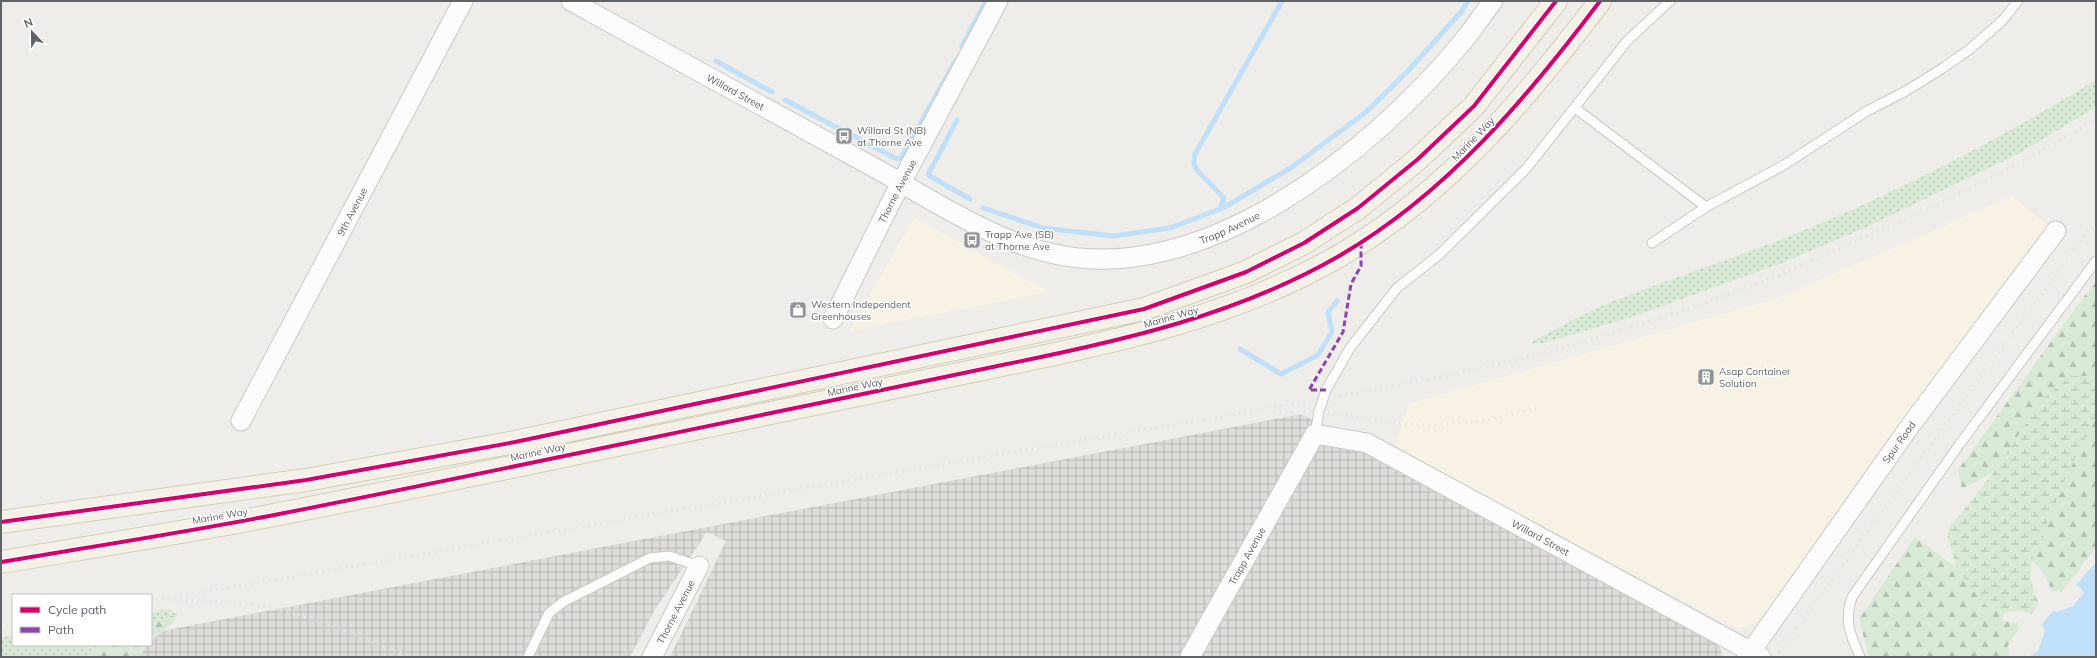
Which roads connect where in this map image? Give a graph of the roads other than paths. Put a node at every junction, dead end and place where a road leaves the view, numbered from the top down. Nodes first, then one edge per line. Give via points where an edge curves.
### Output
1 (463, 1) edge
2 (571, 1) edge
3 (998, 1) edge
4 (1493, 1) edge
5 (1556, 1) edge
6 (1600, 1) edge
7 (1670, 1) edge
8 (2018, 1) edge
9 (1574, 108) junction
10 (901, 183) junction
11 (1706, 207) junction
12 (2056, 231) dead end
13 (1652, 243) dead end
14 (2096, 261) edge
15 (833, 319) dead end
16 (241, 421) dead end
17 (1315, 434) junction
18 (1, 522) edge
19 (1, 562) edge
20 (700, 566) joint
21 (1753, 655) edge
22 (528, 657) edge
23 (652, 657) edge
24 (1190, 657) edge
25 (1860, 657) edge

1 - 16 street, 9th Avenue
2 - 10 street, Willard Street
3 - 10 street, Thorne Avenue
4 - 10 street, Trapp Avenue via 1464,40 1402,106 1324,171 1245,221 1181,248 1117,259 1049,253 997,234
5 - 18 main road, Marine Way via 1474,106 1418,159 1358,208 1304,242 1246,272 1144,309 508,444 306,480
6 - 19 main road, Marine Way via 1554,62 1501,122 1443,181 1404,212 1337,257 1284,284 1227,308 1088,348 267,516
7 - 9 lane via 1627,41
8 - 11 lane via 1992,30 1943,68 1867,111 1784,165
9 - 11 lane
9 - 17 lane via 1526,169 1440,254 1397,288 1356,339 1326,390
10 - 15 street, Thorne Avenue
11 - 13 lane
12 - 21 street, Spur Road via 1910,426
14 - 25 lane via 1959,445 1852,597 1847,616 1851,638
17 - 21 street, Willard Street via 1368,444
17 - 24 street, Trapp Avenue
20 - 22 lane via 669,556 650,558 563,602 549,613
20 - 23 street, Thorne Avenue

